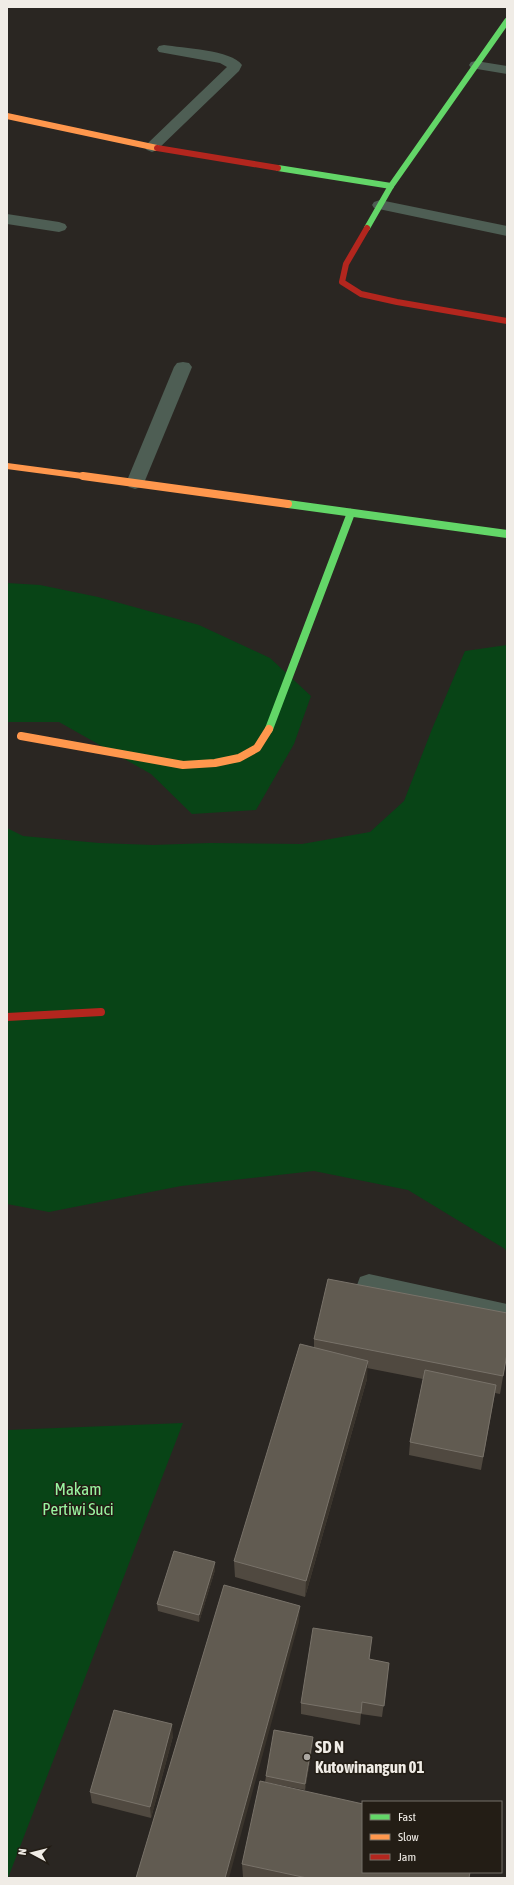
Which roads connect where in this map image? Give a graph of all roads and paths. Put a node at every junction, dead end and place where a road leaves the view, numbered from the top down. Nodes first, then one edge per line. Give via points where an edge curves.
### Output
1 (507, 21) edge
2 (164, 49) dead end
3 (476, 65) junction
4 (507, 70) edge
5 (7, 116) edge
6 (152, 147) junction
7 (391, 186) junction
8 (380, 205) junction
9 (7, 219) edge
10 (59, 227) dead end
11 (507, 231) edge
12 (507, 321) edge
13 (183, 367) dead end
14 (7, 466) edge
15 (135, 483) junction
16 (351, 513) junction
17 (507, 534) edge
18 (21, 736) dead end
19 (101, 1012) dead end
20 (7, 1017) edge
21 (369, 1285) edge
22 (507, 1315) edge

1 - 3 street
2 - 6 street via 224,59 235,65
3 - 4 street
3 - 7 street
5 - 6 street
6 - 7 street
7 - 8 street
8 - 11 street
8 - 12 street via 346,264 342,282 361,294
9 - 10 street
13 - 15 street
14 - 15 street
15 - 16 street
16 - 17 street
16 - 18 street via 268,731 257,748 239,758 184,765
19 - 20 street
21 - 22 street

